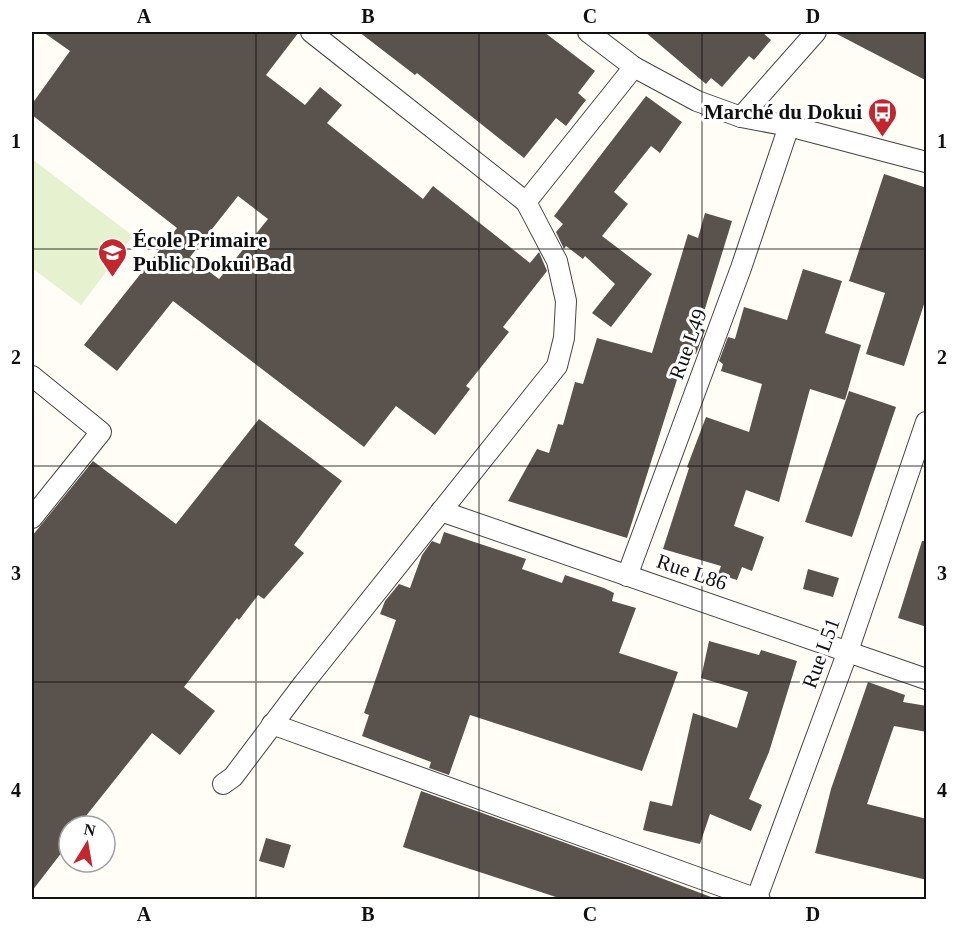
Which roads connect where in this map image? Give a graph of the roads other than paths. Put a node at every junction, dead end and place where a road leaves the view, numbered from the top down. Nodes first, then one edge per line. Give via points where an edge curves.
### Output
1 (311, 32) edge
2 (588, 32) edge
3 (816, 32) edge
4 (634, 68) junction
5 (741, 117) junction
6 (789, 126) junction
7 (927, 162) edge
8 (526, 202) junction
9 (32, 376) edge
10 (927, 422) edge
11 (441, 511) junction
12 (32, 518) edge
13 (627, 576) junction
14 (848, 651) junction
15 (927, 679) edge
16 (272, 724) junction
17 (223, 784) dead end
18 (758, 899) edge

1 - 8 street
2 - 4 street
3 - 5 street
4 - 5 street via 698,101
4 - 8 street
5 - 6 street
6 - 7 street
6 - 13 street, Rue L49
8 - 11 street via 557,261 566,301 564,338 557,366
9 - 12 street via 101,432
10 - 14 street, Rue L51
11 - 13 street, Rue L86
11 - 16 street
13 - 14 street, Rue L86
14 - 15 street, Rue L86
14 - 18 street, Rue L51
16 - 17 street via 233,777
16 - 18 street

